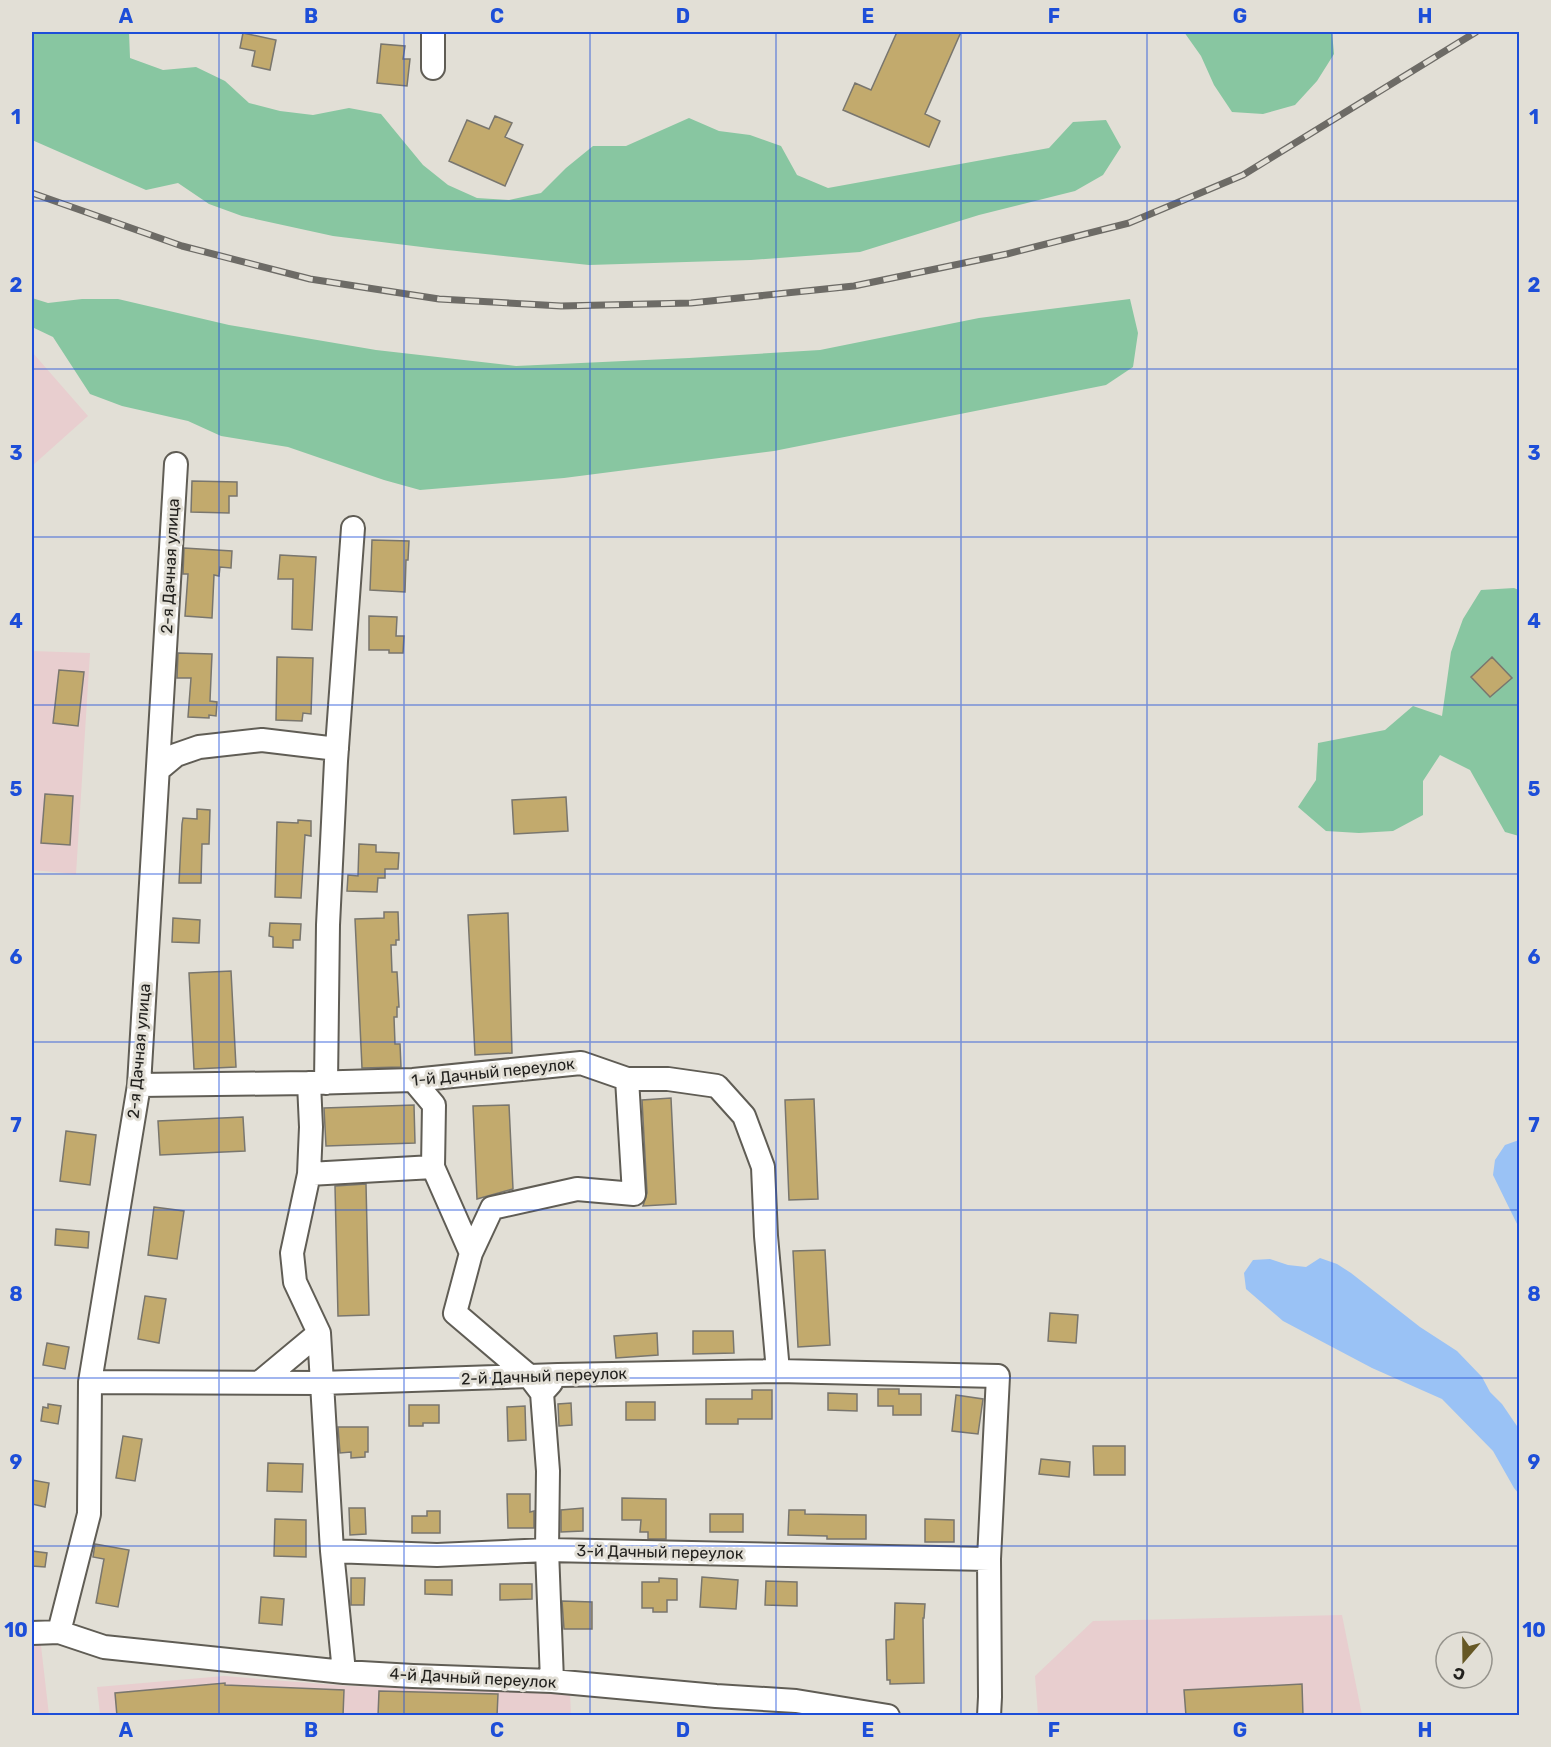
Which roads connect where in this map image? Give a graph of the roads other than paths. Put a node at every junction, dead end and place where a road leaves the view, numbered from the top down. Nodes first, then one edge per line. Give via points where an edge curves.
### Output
1 (433, 32) edge
2 (433, 68) dead end
3 (176, 464) dead end
4 (353, 528) dead end
5 (337, 749) junction
6 (158, 770) junction
7 (627, 1079) junction
8 (413, 1080) junction
9 (318, 1083) junction
10 (139, 1085) junction
11 (433, 1167) junction
12 (309, 1174) junction
13 (471, 1253) junction
14 (319, 1333) junction
15 (778, 1371) junction
16 (90, 1382) junction
17 (259, 1383) junction
18 (321, 1383) junction
19 (536, 1384) junction
20 (547, 1550) junction
21 (332, 1551) junction
22 (989, 1559) junction
23 (59, 1632) junction
24 (32, 1633) edge
25 (344, 1671) junction
26 (552, 1681) junction
27 (888, 1716) edge
28 (988, 1716) edge

1 - 2 street
3 - 6 street, 2-я Дачная улица
4 - 5 street
5 - 6 street via 262,740 199,747 176,755
5 - 9 street
6 - 10 street, 2-я Дачная улица
7 - 8 street, 1-й Дачный переулок via 581,1063
7 - 13 street via 634,1194 577,1189 492,1208
7 - 15 street, 1-й Дачный переулок via 668,1079 717,1086 744,1116 763,1167
8 - 9 street, 1-й Дачный переулок
8 - 11 street via 434,1105
9 - 10 street, 1-й Дачный переулок
9 - 12 street
10 - 16 street, 2-я Дачная улица
11 - 12 street
11 - 13 street
12 - 14 street via 292,1253 295,1282
13 - 19 street via 455,1313
14 - 17 street
14 - 18 street
15 - 19 street, 2-й Дачный переулок via 558,1375
15 - 22 street, 2-й Дачный переулок via 998,1376
16 - 17 street, 2-й Дачный переулок
16 - 23 street, 2-я Дачная улица via 89,1514
17 - 18 street, 2-й Дачный переулок
18 - 19 street, 2-й Дачный переулок
18 - 21 street
19 - 20 street via 548,1471
20 - 21 street, 3-й Дачный переулок via 437,1555
20 - 22 street, 3-й Дачный переулок
20 - 26 street
21 - 25 street
22 - 28 street
23 - 24 street
23 - 25 street, 4-й Дачный переулок via 104,1647
25 - 26 street, 4-й Дачный переулок
26 - 27 street, 4-й Дачный переулок via 796,1701

